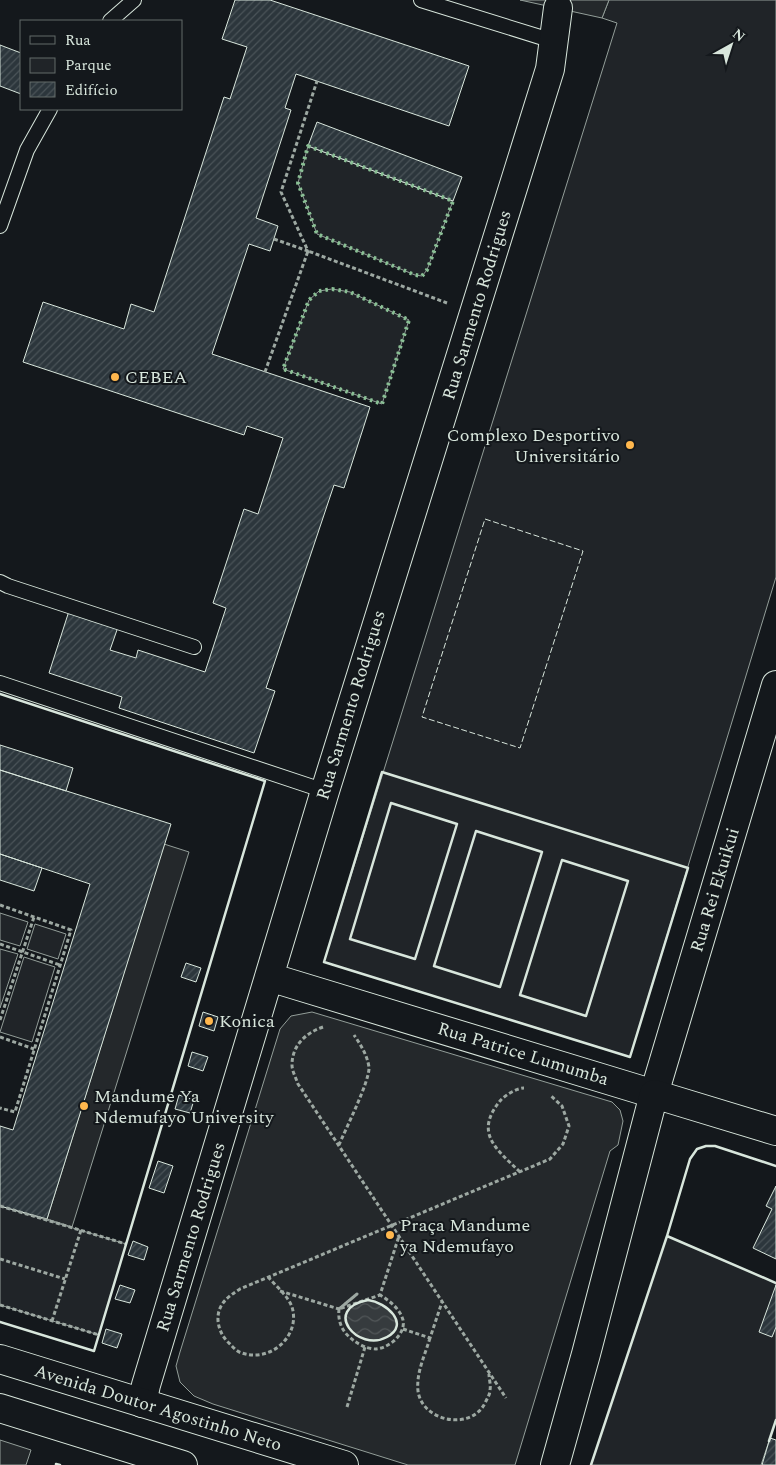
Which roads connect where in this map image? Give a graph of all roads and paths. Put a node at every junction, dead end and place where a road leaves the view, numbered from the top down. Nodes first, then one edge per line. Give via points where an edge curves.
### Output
1 (134, 0) edge
2 (421, 0) edge
3 (558, 8) dead end
4 (111, 20) edge
5 (554, 41) junction
6 (316, 81) dead end
7 (49, 110) edge
8 (0, 226) edge
9 (274, 238) dead end
10 (308, 251) junction
11 (474, 313) junction
12 (265, 372) dead end
13 (0, 582) edge
14 (194, 647) dead end
15 (0, 683) edge
16 (776, 685) edge
17 (325, 791) junction
18 (0, 905) edge
19 (34, 917) junction
20 (0, 944) edge
21 (22, 952) junction
22 (60, 965) junction
23 (269, 977) junction
24 (0, 1020) edge
25 (323, 1027) dead end
26 (346, 1032) dead end
27 (0, 1037) edge
28 (34, 1049) junction
29 (528, 1088) dead end
30 (544, 1089) dead end
31 (654, 1094) junction
32 (0, 1108) edge
33 (776, 1131) edge
34 (339, 1145) junction
35 (520, 1172) junction
36 (0, 1206) edge
37 (392, 1226) junction
38 (81, 1230) junction
39 (399, 1236) junction
40 (126, 1244) dead end
41 (0, 1259) edge
42 (268, 1277) junction
43 (65, 1279) junction
44 (280, 1291) junction
45 (380, 1295) junction
46 (442, 1302) junction
47 (0, 1305) edge
48 (339, 1309) junction
49 (52, 1320) junction
50 (403, 1329) junction
51 (99, 1335) dead end
52 (430, 1338) junction
53 (364, 1347) junction
54 (0, 1359) edge
55 (489, 1373) junction
56 (506, 1398) dead end
57 (142, 1403) junction
58 (347, 1407) dead end
59 (0, 1408) edge
60 (183, 1465) edge
61 (344, 1465) edge
62 (555, 1465) edge

1 - 4 lane
2 - 5 lane
3 - 5 street, Rua Sarmento Rodrigues
5 - 11 street, Rua Sarmento Rodrigues via 550,69
6 - 10 path via 281,192
7 - 8 lane via 27,150
9 - 10 path
10 - 11 path
10 - 12 path
11 - 17 street, Rua Sarmento Rodrigues
13 - 14 lane
15 - 17 lane
16 - 31 street, Rua Rei Ekuikui
17 - 23 street, Rua Sarmento Rodrigues
18 - 19 path
19 - 21 path
19 - 22 path via 71,930
20 - 21 path
21 - 22 path
21 - 24 path
22 - 28 path
23 - 31 street, Rua Patrice Lumumba
23 - 57 street, Rua Sarmento Rodrigues
25 - 34 path via 311,1031 301,1041 294,1053 292,1066 298,1084
26 - 34 path via 354,1035 364,1050 369,1070
27 - 28 path
28 - 32 path via 15,1112
29 - 35 path via 520,1088 502,1098 491,1113 487,1131 497,1149
30 - 35 path via 562,1106 569,1126 563,1144 550,1159
31 - 33 street, Rua Patrice Lumumba
31 - 62 street, Rua Rei Ekuikui
34 - 37 path
35 - 37 path
36 - 38 path
37 - 39 path
37 - 42 path
38 - 40 path
38 - 43 path
39 - 45 path
39 - 46 path
41 - 43 path
42 - 44 path
42 - 44 path via 225,1298 218,1313 219,1328 225,1340 240,1353 257,1356 273,1351 287,1340 294,1322 291,1306
43 - 49 path
44 - 48 path
45 - 48 path
45 - 50 path via 398,1311
46 - 52 path
46 - 55 path
47 - 49 path
48 - 48 path via 347,1301 357,1294 345,1304
48 - 53 path via 342,1331
49 - 51 path
50 - 52 path
50 - 53 path via 389,1345 377,1349
52 - 55 path via 418,1377 418,1393 425,1407 436,1414 453,1421 467,1419 483,1408 490,1392
53 - 58 path
54 - 57 street, Avenida Doutor Agostinho Neto
55 - 56 path
57 - 61 street, Avenida Doutor Agostinho Neto
59 - 60 street

